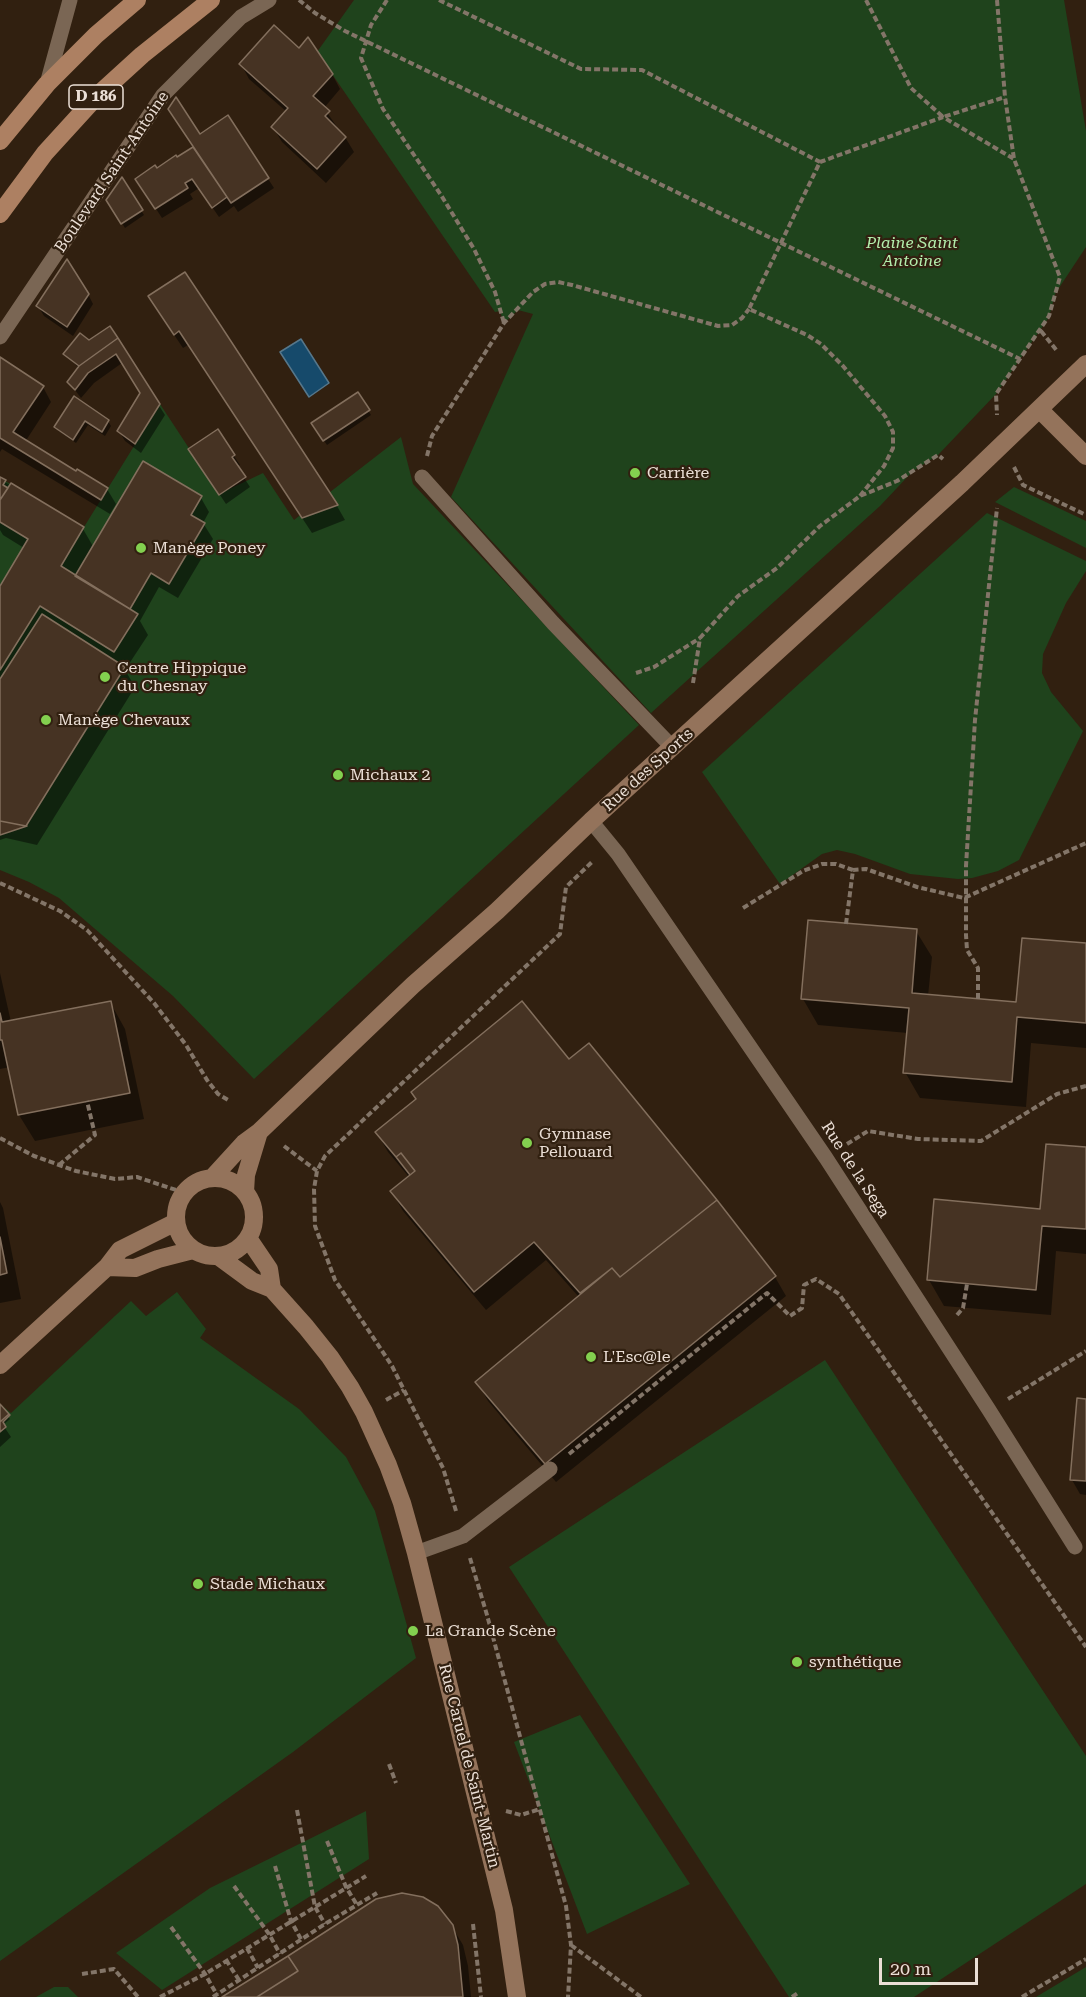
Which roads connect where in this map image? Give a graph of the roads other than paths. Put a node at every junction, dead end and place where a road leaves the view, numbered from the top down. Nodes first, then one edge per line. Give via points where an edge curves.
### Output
1 (70, 0) edge
2 (137, 0) edge
3 (211, 0) edge
4 (269, 0) edge
5 (47, 84) junction
6 (0, 141) edge
7 (0, 214) edge
8 (0, 337) edge
9 (1086, 364) edge
10 (1039, 408) junction
11 (1086, 456) edge
12 (422, 477) road end
13 (673, 748) junction
14 (591, 821) junction
15 (259, 1132) junction
16 (212, 1178) junction
17 (245, 1192) junction
18 (176, 1222) junction
19 (248, 1238) junction
20 (193, 1250) junction
21 (218, 1256) junction
22 (107, 1267) junction
23 (273, 1289) junction
24 (0, 1365) edge
25 (550, 1469) road end
26 (1075, 1547) dead end
27 (416, 1553) junction
28 (517, 1997) edge

1 - 5 lane
2 - 5 main road, D 186
3 - 7 main road, D 186 via 97,96 45,153
4 - 8 lane, Boulevard Saint-Antoine via 241,16 163,94
5 - 6 main road, D 186
9 - 10 main road, Rue des Sports
10 - 11 main road
10 - 13 main road, Rue des Sports
12 - 13 lane via 553,623
13 - 14 main road, Rue des Sports
14 - 15 main road, Rue des Sports
14 - 26 lane, Rue de la Sega via 826,1158
15 - 16 main road, Rue des Sports
15 - 17 main road, Rue des Sports
16 - 17 main road via 225,1179
16 - 18 main road, Rue des Sports via 197,1182 184,1192
17 - 19 main road, Rue des Sports via 254,1220
18 - 20 main road via 182,1238
18 - 22 main road via 120,1251
19 - 21 main road via 235,1251
19 - 23 main road, Rue Caruel de Saint-Martin via 269,1269
20 - 21 main road
20 - 22 main road via 135,1268
21 - 23 main road, Rue Caruel de Saint-Martin via 252,1281
22 - 24 main road
23 - 27 main road, Rue Caruel de Saint-Martin via 330,1357 364,1412 392,1474
25 - 27 lane via 463,1536
27 - 28 main road, Rue Caruel de Saint-Martin via 504,1910

